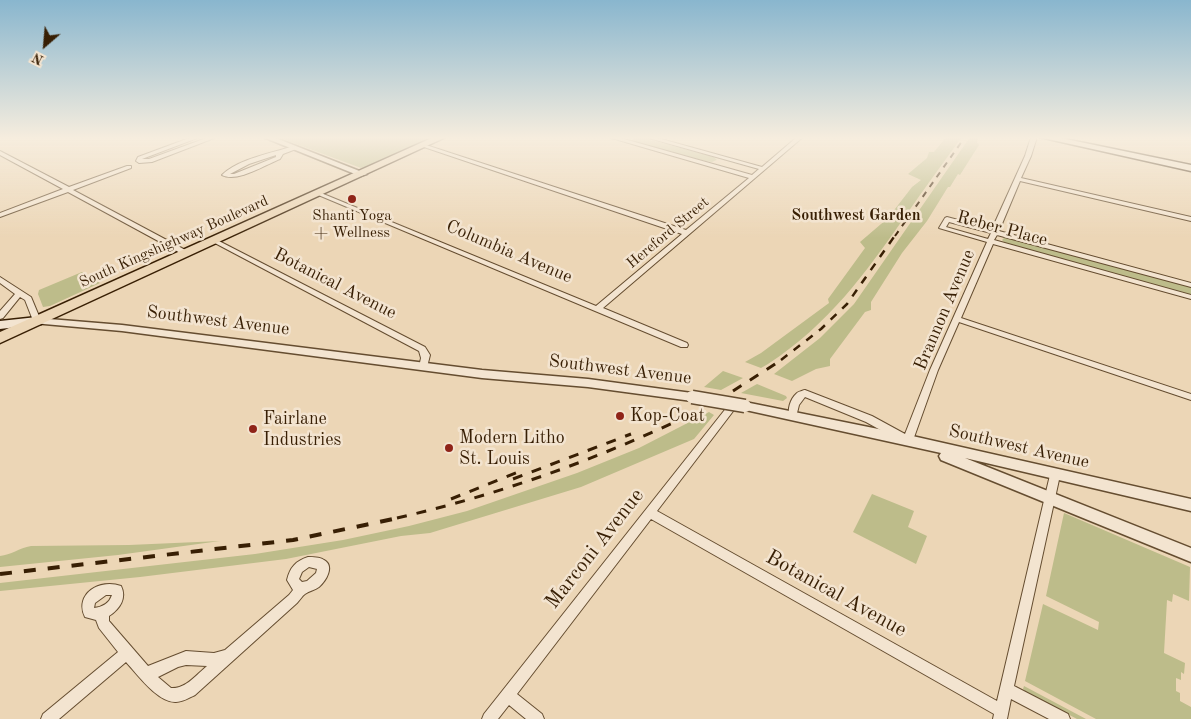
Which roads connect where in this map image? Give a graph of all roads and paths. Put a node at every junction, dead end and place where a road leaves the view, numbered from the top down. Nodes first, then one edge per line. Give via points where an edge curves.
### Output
1 (32, 171) edge
2 (119, 171) edge
3 (235, 171) edge
4 (247, 171) edge
5 (354, 171) edge
6 (370, 171) edge
7 (507, 171) edge
8 (730, 171) edge
9 (762, 171) edge
10 (1021, 171) edge
11 (363, 174) junction
12 (753, 177) junction
13 (1018, 179) junction
14 (68, 190) junction
15 (319, 194) junction
16 (0, 215) edge
17 (1191, 219) edge
18 (690, 231) junction
19 (995, 232) junction
20 (215, 241) junction
21 (991, 241) junction
22 (188, 254) junction
23 (0, 279) edge
24 (1191, 285) edge
25 (20, 293) junction
26 (1191, 297) edge
27 (597, 309) junction
28 (0, 316) edge
29 (957, 319) junction
30 (37, 321) junction
31 (0, 325) edge
32 (0, 338) edge
33 (684, 345) dead end
34 (423, 366) junction
35 (1191, 397) edge
36 (735, 408) junction
37 (793, 415) junction
38 (908, 440) junction
39 (1055, 475) junction
40 (1051, 497) junction
41 (1191, 505) edge
42 (650, 512) junction
43 (1191, 555) edge
44 (302, 588) dead end
45 (103, 613) dead end
46 (128, 652) junction
47 (230, 655) junction
48 (146, 673) junction
49 (1006, 689) junction
50 (508, 695) junction
51 (1001, 715) edge
52 (48, 719) edge
53 (489, 719) edge
54 (537, 719) edge
55 (1063, 719) edge

1 - 14 street
2 - 14 street
3 - 4 street via 225,175 234,176
5 - 11 street
6 - 11 main road, South Kingshighway Boulevard
7 - 18 street
8 - 12 street
9 - 12 street, Hereford Street
10 - 13 street, Brannon Avenue
11 - 15 main road, South Kingshighway Boulevard
12 - 18 street, Hereford Street
13 - 17 street
13 - 19 street, Brannon Avenue
14 - 16 street
14 - 22 street
15 - 20 main road, South Kingshighway Boulevard
15 - 27 street, Columbia Avenue
18 - 27 street, Hereford Street
19 - 21 street, Brannon Avenue
19 - 21 street, Reber Place via 946,219 942,228
19 - 24 street, Reber Place
20 - 22 main road, South Kingshighway Boulevard
20 - 34 street, Botanical Avenue via 422,349 426,357
21 - 26 street, Reber Place
21 - 29 street, Brannon Avenue
22 - 30 main road, South Kingshighway Boulevard
23 - 25 street
25 - 28 street
25 - 30 street via 28,299
27 - 33 street, Columbia Avenue
29 - 35 street
29 - 38 street, Brannon Avenue
30 - 31 main road
30 - 32 main road, South Kingshighway Boulevard
30 - 34 street, Southwest Avenue via 131,329
34 - 36 street, Southwest Avenue, bridge via 588,383 692,397
36 - 37 street, Southwest Avenue
36 - 42 street, Marconi Avenue via 692,455
37 - 38 street, Southwest Avenue
37 - 38 street via 800,394 805,393 869,419
38 - 39 street, Southwest Avenue
38 - 40 street
39 - 40 street
39 - 41 street, Southwest Avenue
40 - 43 street
40 - 49 street
42 - 50 street, Marconi Avenue
42 - 51 street, Botanical Avenue
44 - 47 street
45 - 46 street via 105,625
46 - 48 street
46 - 52 street
47 - 48 street via 210,661 186,658
47 - 48 street via 183,694 167,694
49 - 51 street
49 - 55 street
50 - 53 street, Marconi Avenue
50 - 54 street

